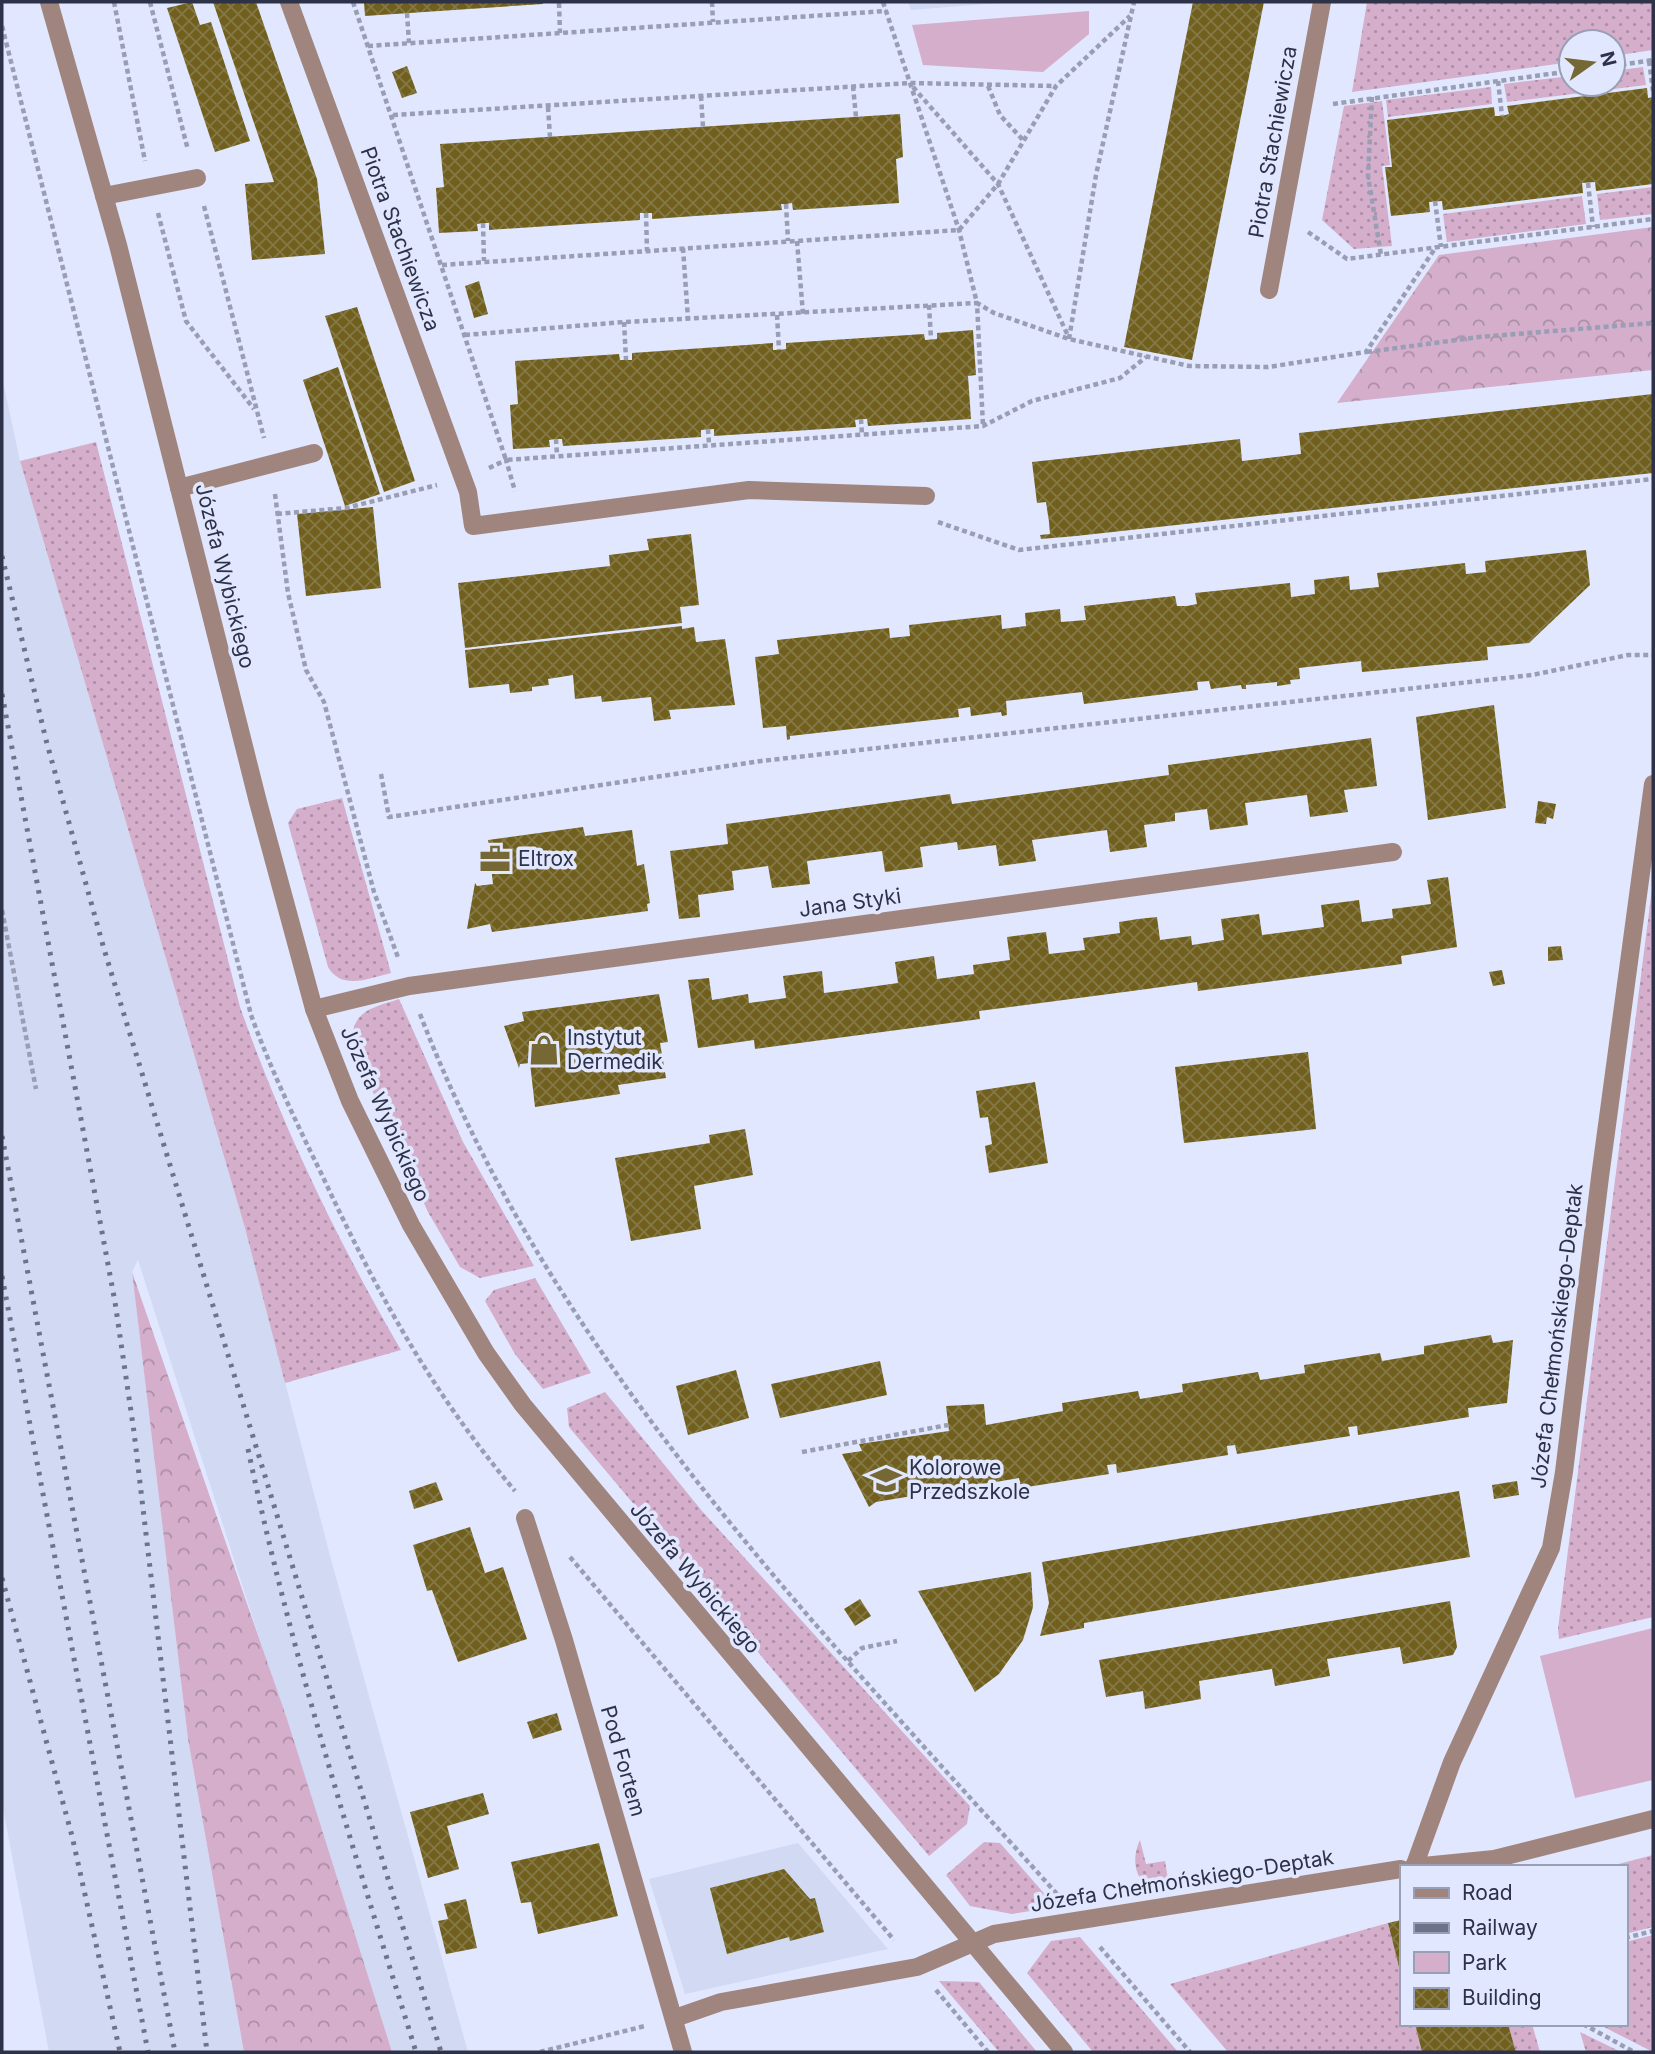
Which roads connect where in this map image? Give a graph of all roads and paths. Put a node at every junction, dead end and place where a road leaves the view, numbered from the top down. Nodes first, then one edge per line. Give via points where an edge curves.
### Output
1 (49, 2) edge
2 (114, 2) edge
3 (289, 2) edge
4 (352, 2) edge
5 (712, 2) edge
6 (883, 2) edge
7 (1134, 2) edge
8 (1322, 2) edge
9 (559, 3) edge
10 (886, 11) junction
11 (407, 13) dead end
12 (1130, 16) junction
13 (713, 22) junction
14 (2, 26) edge
15 (560, 33) junction
16 (409, 43) junction
17 (368, 46) junction
18 (1651, 61) edge
19 (1627, 64) edge
20 (1557, 73) edge
21 (1497, 81) junction
22 (910, 83) junction
23 (853, 86) junction
24 (988, 86) junction
25 (1056, 86) junction
26 (1653, 91) edge
27 (701, 96) junction
28 (1372, 97) junction
29 (548, 107) junction
30 (1303, 108) junction
31 (392, 116) junction
32 (1502, 116) dead end
33 (856, 117) dead end
34 (703, 127) dead end
35 (550, 137) dead end
36 (1024, 141) junction
37 (197, 178) dead end
38 (1588, 183) dead end
39 (998, 184) junction
40 (151, 187) junction
41 (104, 197) junction
42 (1436, 201) dead end
43 (786, 204) dead end
44 (646, 213) dead end
45 (1283, 214) junction
46 (1653, 219) edge
47 (483, 223) dead end
48 (1593, 227) junction
49 (959, 230) junction
50 (797, 241) junction
51 (788, 242) junction
52 (1438, 247) junction
53 (683, 248) junction
54 (647, 251) junction
55 (1381, 255) junction
56 (484, 261) junction
57 (442, 265) junction
58 (1269, 290) dead end
59 (978, 303) junction
60 (929, 305) junction
61 (803, 314) junction
62 (777, 315) junction
63 (688, 319) junction
64 (624, 322) junction
65 (1653, 323) edge
66 (465, 335) junction
67 (931, 339) dead end
68 (1069, 339) junction
69 (779, 350) dead end
70 (1366, 352) junction
71 (1146, 357) junction
72 (626, 360) dead end
73 (256, 412) dead end
74 (861, 419) dead end
75 (983, 426) junction
76 (708, 429) dead end
77 (862, 435) junction
78 (556, 439) dead end
79 (709, 444) junction
80 (314, 453) dead end
81 (557, 455) junction
82 (506, 460) junction
83 (272, 465) junction
84 (1653, 479) edge
85 (465, 485) junction
86 (178, 488) junction
87 (926, 496) dead end
88 (518, 499) dead end
89 (277, 514) junction
90 (928, 520) dead end
91 (1653, 656) edge
92 (381, 774) dead end
93 (1653, 784) edge
94 (1393, 852) dead end
95 (2, 910) edge
96 (409, 986) junction
97 (314, 1009) junction
98 (36, 1089) dead end
99 (948, 1425) dead end
100 (802, 1452) dead end
101 (516, 1493) dead end
102 (525, 1518) dead end
103 (562, 1548) dead end
104 (897, 1640) dead end
105 (848, 1661) junction
106 (1653, 1819) edge
107 (1414, 1865) edge
108 (1431, 1865) edge
109 (1400, 1869) edge
110 (1059, 1897) dead end
111 (1653, 1931) edge
112 (1627, 1938) edge
113 (896, 1943) dead end
114 (972, 1943) junction
115 (1098, 1944) dead end
116 (928, 1981) dead end
117 (675, 2018) junction
118 (1587, 2026) edge
119 (540, 2052) edge
120 (683, 2052) edge
121 (988, 2052) edge
122 (1064, 2052) edge
123 (1190, 2052) edge
124 (1634, 2052) edge

1 - 41 street, Józefa Wybickiego
2 - 40 path
3 - 85 street, Piotra Stachiewicza
4 - 17 path
5 - 13 path
6 - 10 path
7 - 12 path
8 - 30 street, Piotra Stachiewicza
9 - 15 path
10 - 13 path
10 - 22 path
11 - 16 path
12 - 25 path
12 - 68 path via 1096,175
13 - 15 path
14 - 101 path via 251,1015 273,1075 406,1342 474,1442
15 - 16 path
16 - 17 path
17 - 31 path
18 - 19 path
18 - 26 path
20 - 21 path
21 - 28 path
21 - 32 path
22 - 23 path
22 - 24 path
22 - 39 path
22 - 49 path
23 - 27 path
23 - 33 path
24 - 25 path
24 - 36 path via 1000,115
25 - 36 path
27 - 29 path
27 - 34 path
28 - 30 path
28 - 55 path via 1368,176
29 - 31 path
29 - 35 path
30 - 45 street, Piotra Stachiewicza
31 - 57 path
36 - 39 path
37 - 40 street
38 - 48 path
39 - 49 path
39 - 68 path
40 - 41 street
40 - 73 path via 186,321
41 - 86 street, Józefa Wybickiego
42 - 52 path
43 - 51 path
44 - 54 path
45 - 55 path via 1347,259
45 - 58 street, Piotra Stachiewicza
46 - 48 path
47 - 56 path
48 - 52 path
49 - 50 path
49 - 59 path
50 - 51 path
50 - 61 path
51 - 53 path
52 - 55 path
52 - 70 path
53 - 54 path
53 - 63 path
54 - 56 path
56 - 57 path
57 - 66 path
59 - 60 path
59 - 68 path
59 - 75 path
60 - 61 path
60 - 67 path
61 - 62 path
62 - 63 path
62 - 69 path
63 - 64 path
64 - 66 path
64 - 72 path
65 - 70 path via 1479,337
66 - 82 path
68 - 71 path
70 - 71 path via 1268,367 1189,366
71 - 75 path via 1120,378 1032,401
74 - 77 path
75 - 77 path
76 - 79 path
77 - 79 path
78 - 81 path
79 - 81 path
80 - 83 street
81 - 82 path
82 - 88 path
83 - 86 street
83 - 89 path
84 - 90 path via 1019,551
85 - 87 street, Piotra Stachiewicza via 473,526 749,490
85 - 89 path via 366,505
86 - 97 street, Józefa Wybickiego
89 - 96 path via 288,593 306,670 324,702 374,892
91 - 92 path via 1628,655 1532,675 761,761 388,817
93 - 107 street, Józefa Chełmońskiego-Deptak via 1551,1548 1452,1762
94 - 96 street, Jana Styki
95 - 98 path
96 - 97 street, Jana Styki
96 - 105 path via 440,1068 492,1175 633,1401 754,1554
97 - 114 street, Józefa Wybickiego via 380,1168 486,1353 568,1461
99 - 100 path
102 - 117 street, Pod Fortem
103 - 113 path
104 - 105 path via 862,1648
105 - 110 path
106 - 108 street via 1493,1858
109 - 114 street, Józefa Chełmońskiego-Deptak via 994,1934
111 - 112 path
114 - 117 street via 917,1967 721,2003
114 - 122 street, Józefa Wybickiego
115 - 123 path
116 - 121 path
117 - 119 path
117 - 120 street, Pod Fortem
118 - 124 path

